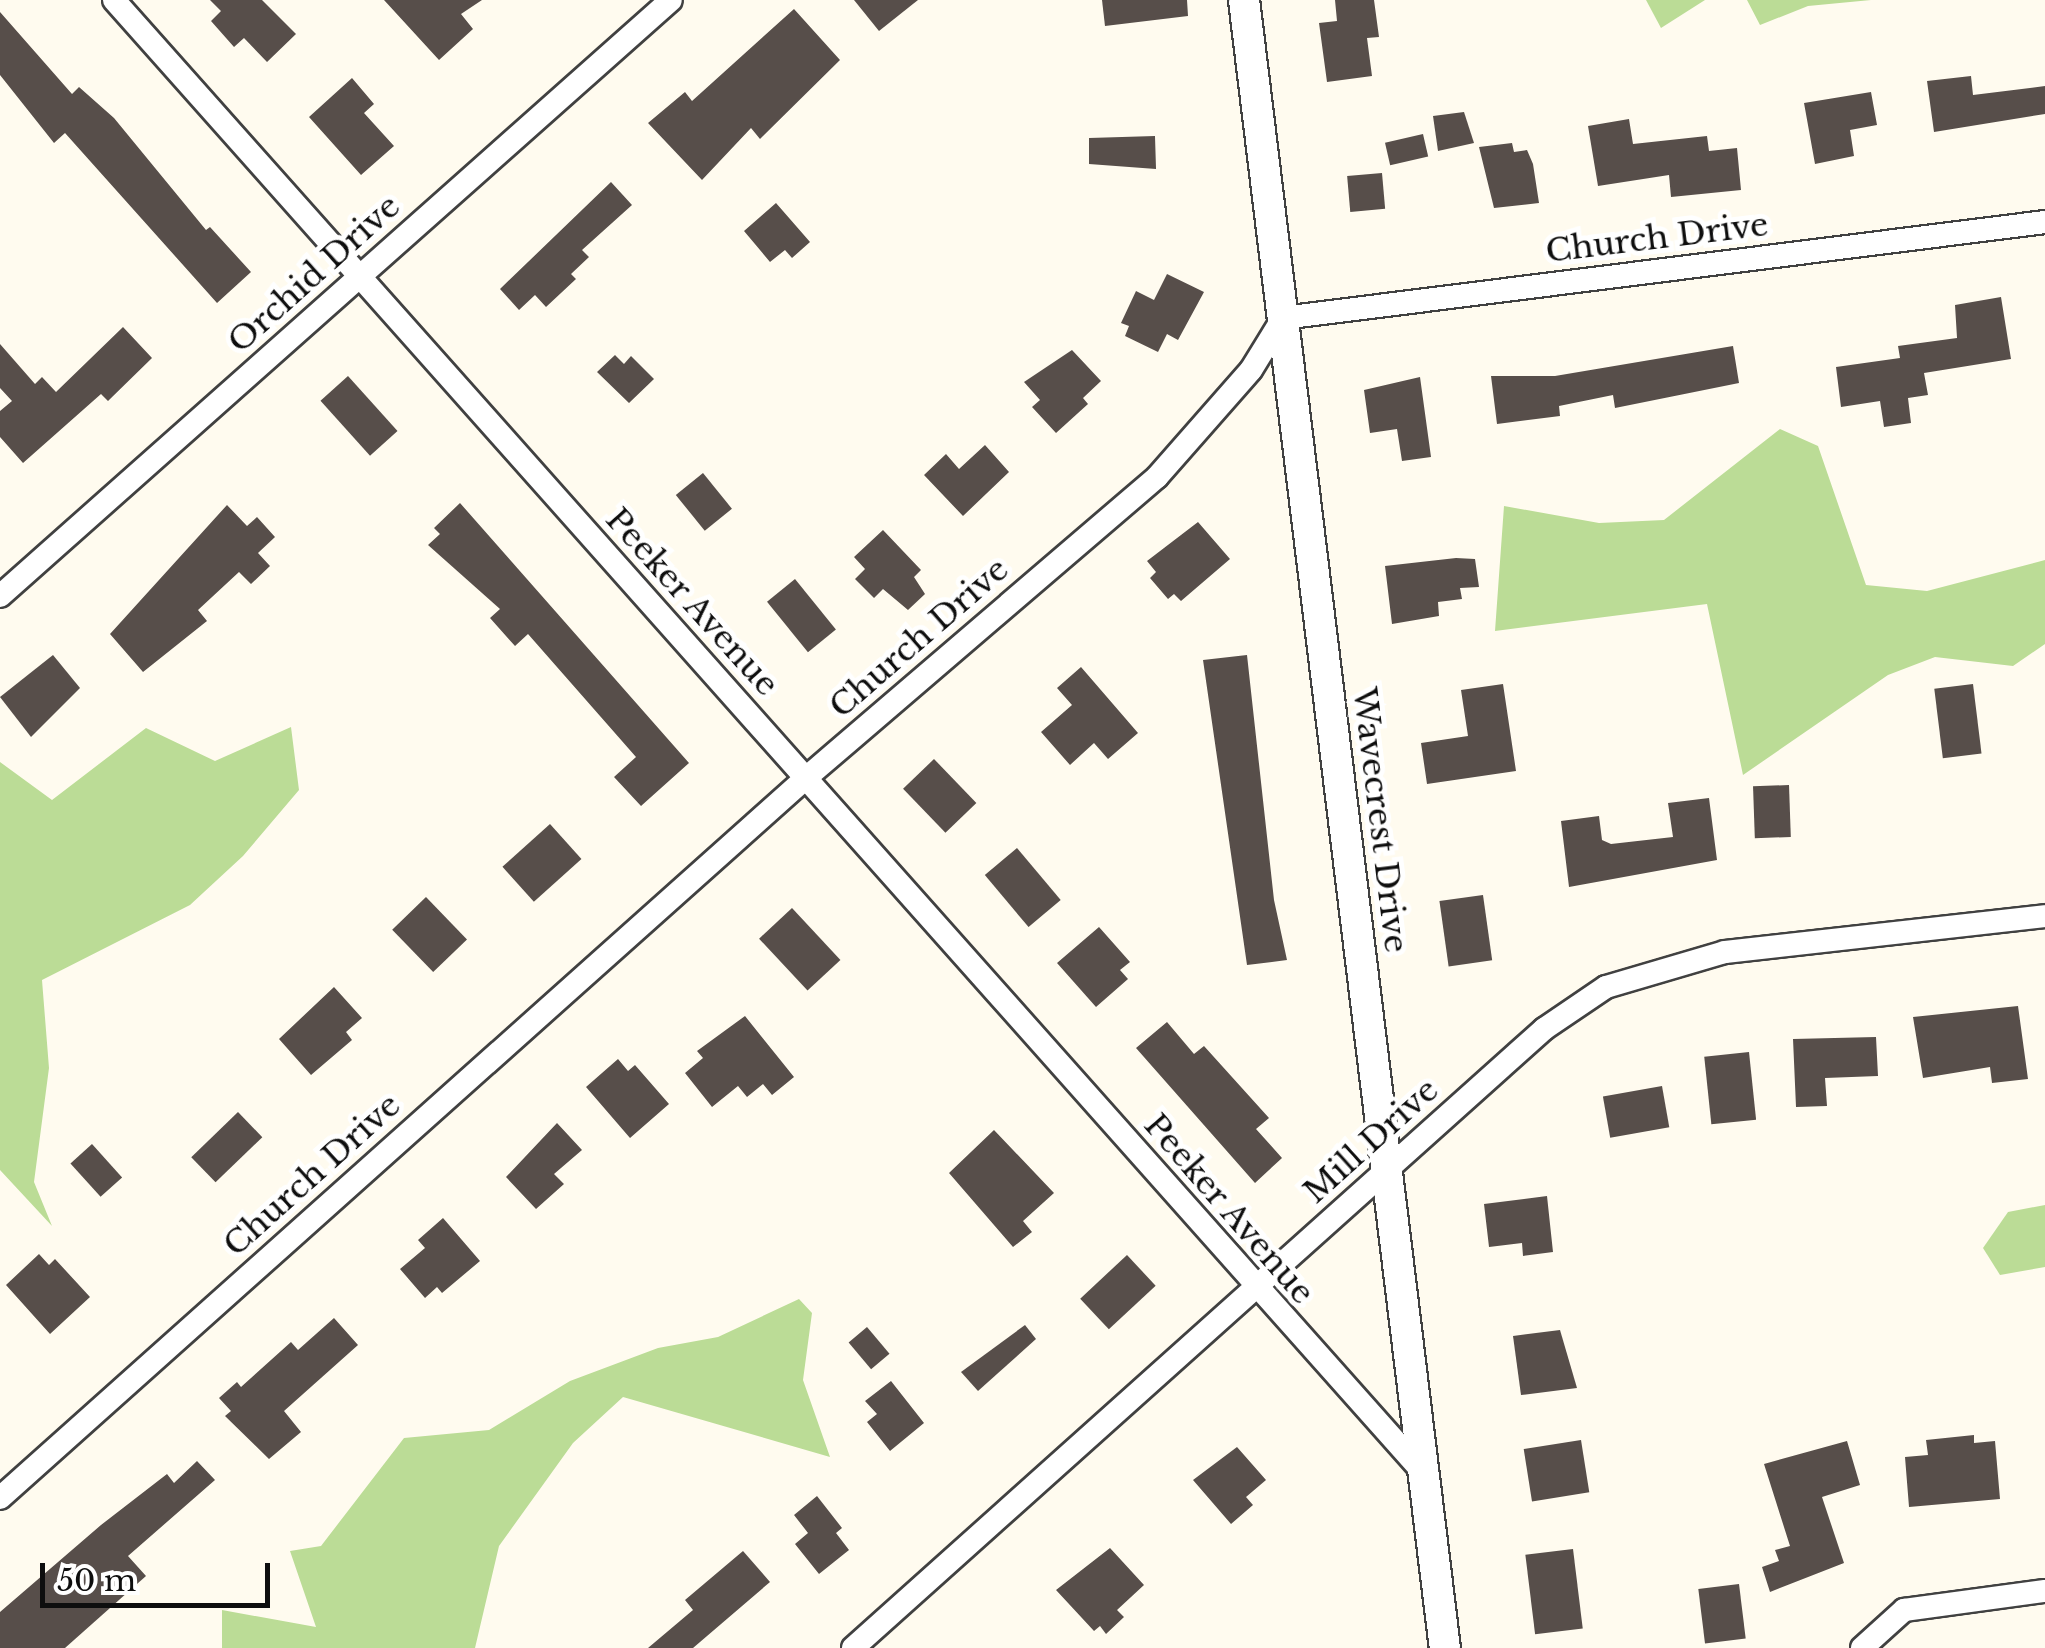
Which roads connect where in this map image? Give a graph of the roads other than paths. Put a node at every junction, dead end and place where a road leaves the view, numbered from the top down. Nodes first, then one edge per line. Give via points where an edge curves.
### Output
1 (114, 0) edge
2 (671, 0) edge
3 (1244, 0) edge
4 (2045, 222) edge
5 (358, 279) junction
6 (1282, 318) junction
7 (0, 596) edge
8 (806, 777) junction
9 (2045, 916) edge
10 (1388, 1170) junction
11 (1256, 1290) junction
12 (1422, 1470) junction
13 (0, 1498) edge
14 (2045, 1591) edge
15 (853, 1648) edge
16 (1445, 1648) edge
17 (1862, 1648) edge

1 - 5 street, Peeker Avenue
2 - 5 street, Orchid Drive
3 - 6 street, Wavecrest Drive
4 - 6 street, Church Drive
5 - 7 street, Orchid Drive
5 - 8 street, Peeker Avenue
6 - 8 street, Church Drive via 1251,370 1157,477
6 - 10 street, Wavecrest Drive
8 - 11 street, Peeker Avenue
8 - 13 street, Church Drive
9 - 10 street, Mill Drive via 1726,952 1606,987 1544,1029
10 - 11 street, Mill Drive
10 - 12 street, Wavecrest Drive
11 - 12 street, Peeker Avenue
11 - 15 street, Mill Drive
12 - 16 street, Wavecrest Drive
14 - 17 street via 1904,1610

